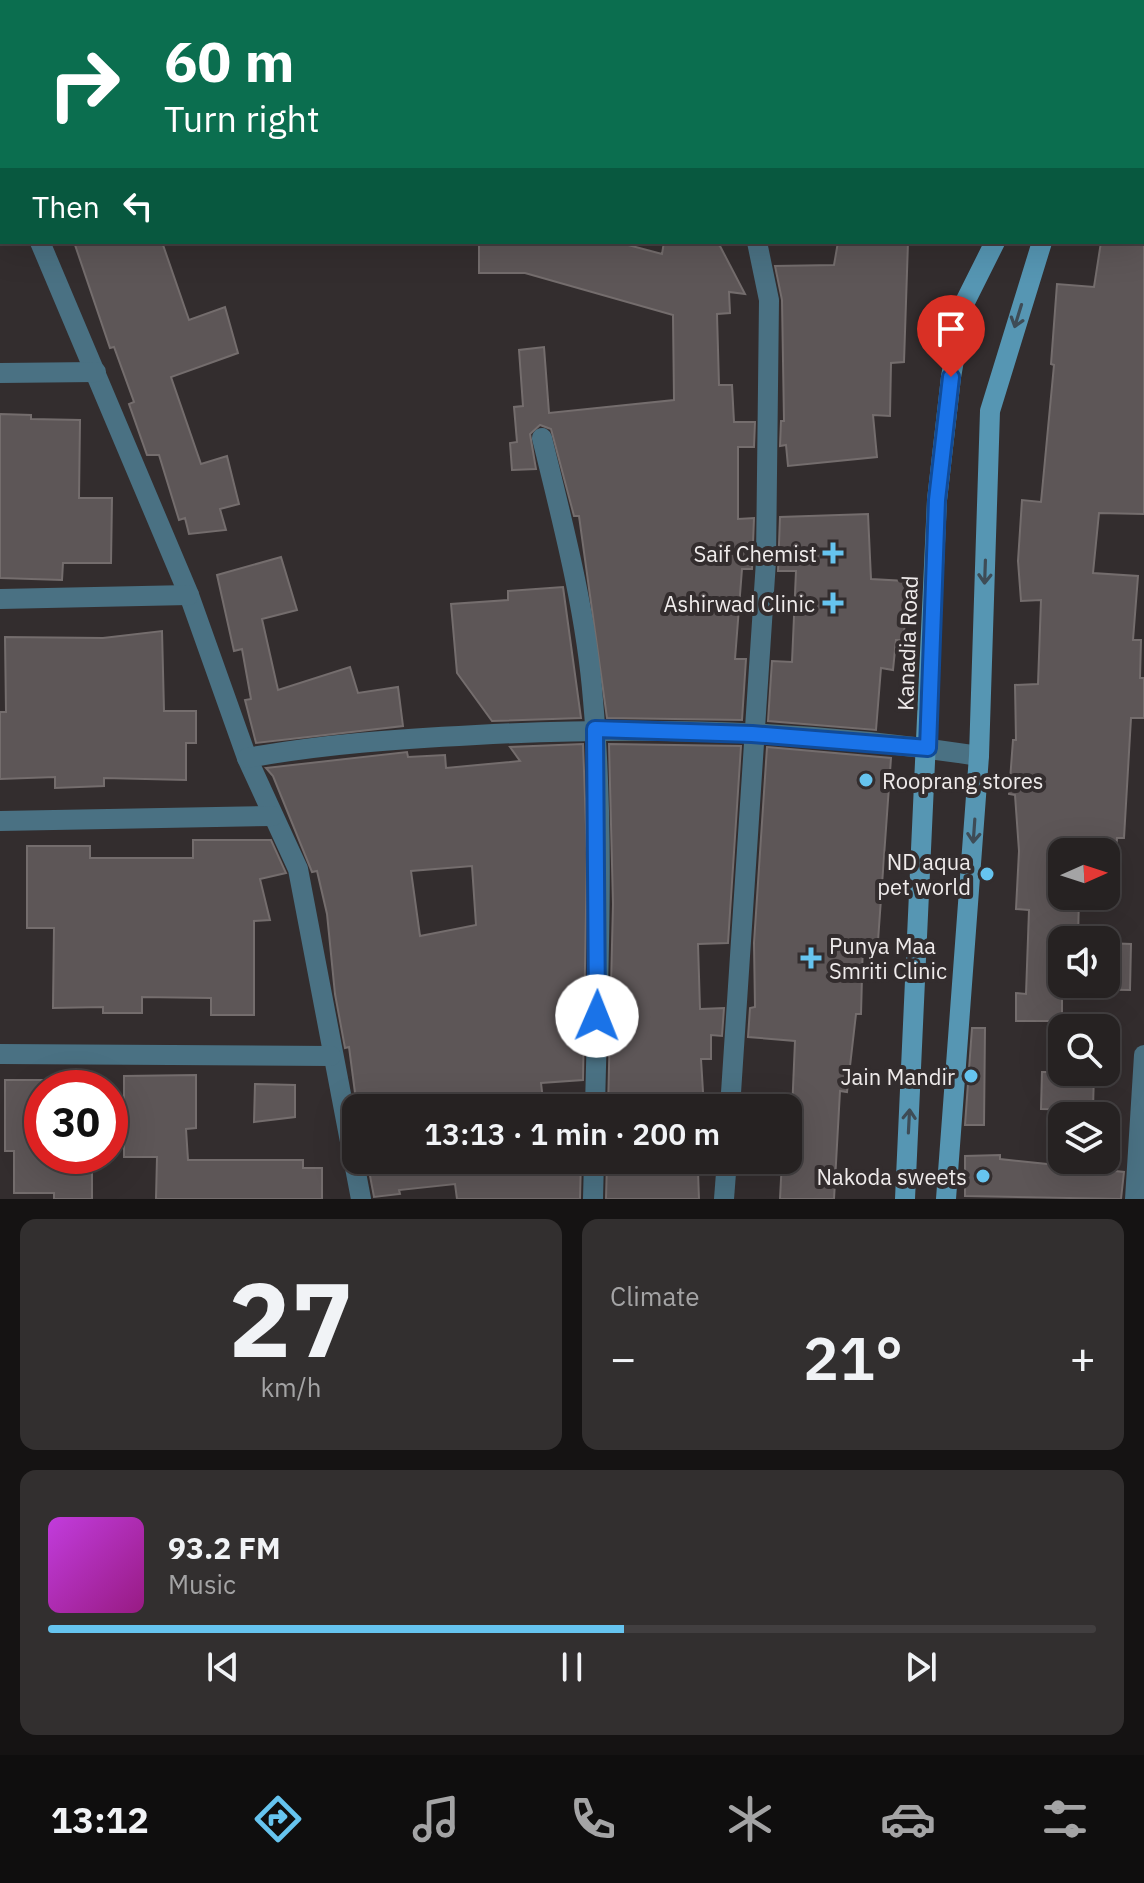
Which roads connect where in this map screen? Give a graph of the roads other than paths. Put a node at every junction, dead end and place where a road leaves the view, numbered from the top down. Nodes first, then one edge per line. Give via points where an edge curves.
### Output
1 (41, 244) edge
2 (757, 244) edge
3 (994, 244) edge
4 (1041, 244) edge
5 (96, 372) junction
6 (0, 373) edge
7 (542, 438) dead end
8 (189, 595) junction
9 (0, 599) edge
10 (595, 729) junction
11 (752, 734) junction
12 (928, 748) junction
13 (979, 756) junction
14 (247, 758) junction
15 (273, 816) junction
16 (0, 821) edge
17 (0, 1054) edge
18 (1144, 1055) edge
19 (331, 1056) junction
20 (595, 1094) edge
21 (731, 1094) edge
22 (1140, 1166) edge
23 (594, 1174) edge
24 (726, 1174) edge
25 (361, 1199) edge
26 (593, 1199) edge
27 (724, 1199) edge
28 (905, 1199) edge
29 (946, 1199) edge
30 (1135, 1199) edge

1 - 5 street
2 - 11 street via 769,315 766,561
3 - 12 main road, Kanadia Road via 964,304 951,377 937,500
4 -> 13 main road via 990,411
5 - 6 street
5 - 8 street
7 - 10 street via 570,551
8 - 9 street
8 - 14 street
10 - 11 street
10 - 14 street via 328,743
10 - 20 street
11 - 12 street
11 - 21 street
12 - 13 street
28 -> 12 main road, Kanadia Road
13 -> 29 main road
14 - 15 street
15 - 16 street
15 - 19 street via 298,869
17 - 19 street
18 - 22 street
19 - 25 street
22 - 30 street
23 - 26 street
24 - 27 street

